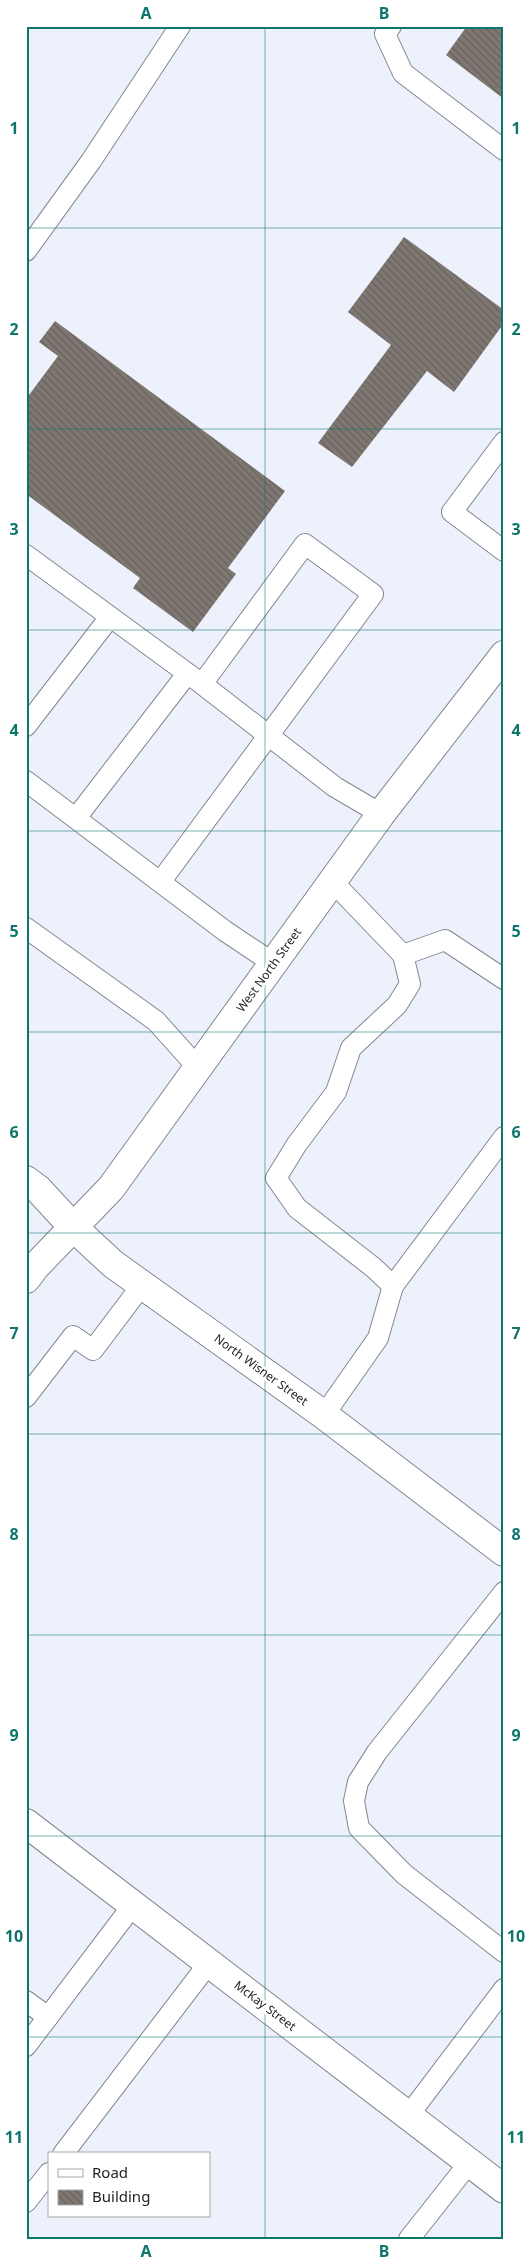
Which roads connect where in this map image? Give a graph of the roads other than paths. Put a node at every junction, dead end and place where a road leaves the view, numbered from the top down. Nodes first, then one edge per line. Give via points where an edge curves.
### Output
1 (180, 26) edge
2 (391, 26) edge
3 (504, 150) edge
4 (26, 251) edge
5 (504, 442) edge
6 (504, 551) edge
7 (27, 556) edge
8 (110, 617) junction
9 (504, 655) edge
10 (194, 679) junction
11 (26, 726) edge
12 (268, 737) junction
13 (26, 780) edge
14 (381, 814) junction
15 (76, 818) junction
16 (161, 881) junction
17 (333, 882) junction
18 (26, 928) edge
19 (403, 955) junction
20 (272, 963) junction
21 (504, 980) edge
22 (199, 1069) junction
23 (504, 1137) edge
24 (26, 1180) edge
25 (73, 1227) junction
26 (26, 1279) edge
27 (142, 1285) junction
28 (393, 1286) junction
29 (26, 1397) edge
30 (324, 1415) junction
31 (504, 1552) edge
32 (504, 1592) edge
33 (26, 1823) edge
34 (133, 1905) junction
35 (504, 1952) edge
36 (208, 1963) junction
37 (504, 1989) edge
38 (26, 2001) edge
39 (48, 2017) junction
40 (26, 2046) edge
41 (408, 2116) junction
42 (65, 2152) edge
43 (469, 2162) junction
44 (48, 2174) edge
45 (504, 2189) edge
46 (26, 2202) edge
47 (409, 2239) edge

1 - 4 lane via 91,161
2 - 3 lane via 385,34 403,72
5 - 6 lane via 452,512
7 - 8 lane
8 - 10 lane
8 - 11 lane
9 - 14 street, West North Street
10 - 12 lane
10 - 12 lane via 305,544 373,594
10 - 15 lane
12 - 14 lane via 335,786
12 - 16 lane
13 - 15 lane
14 - 17 street, West North Street
15 - 16 lane
16 - 20 lane
17 - 19 lane
17 - 20 street, West North Street
18 - 22 lane via 156,1021
19 - 21 lane via 445,940
19 - 28 lane via 410,984 397,1005 351,1048 336,1092 276,1178 298,1208
20 - 22 street, West North Street
22 - 25 street, West North Street via 112,1188
23 - 28 lane
24 - 25 street, North Wisner Street
25 - 26 street, West North Street
25 - 27 street, North Wisner Street via 113,1264
27 - 29 lane via 93,1350 73,1336
27 - 30 street, North Wisner Street
28 - 30 lane via 378,1338
30 - 31 street, North Wisner Street
32 - 35 lane via 377,1752 358,1782 354,1801 360,1828 404,1874
33 - 34 street, McKay Street
34 - 36 street, McKay Street
34 - 39 lane
36 - 41 street, McKay Street
36 - 42 lane
37 - 41 lane
38 - 39 lane
39 - 40 lane
41 - 43 street, McKay Street
43 - 45 street, McKay Street
43 - 47 lane
44 - 46 lane

